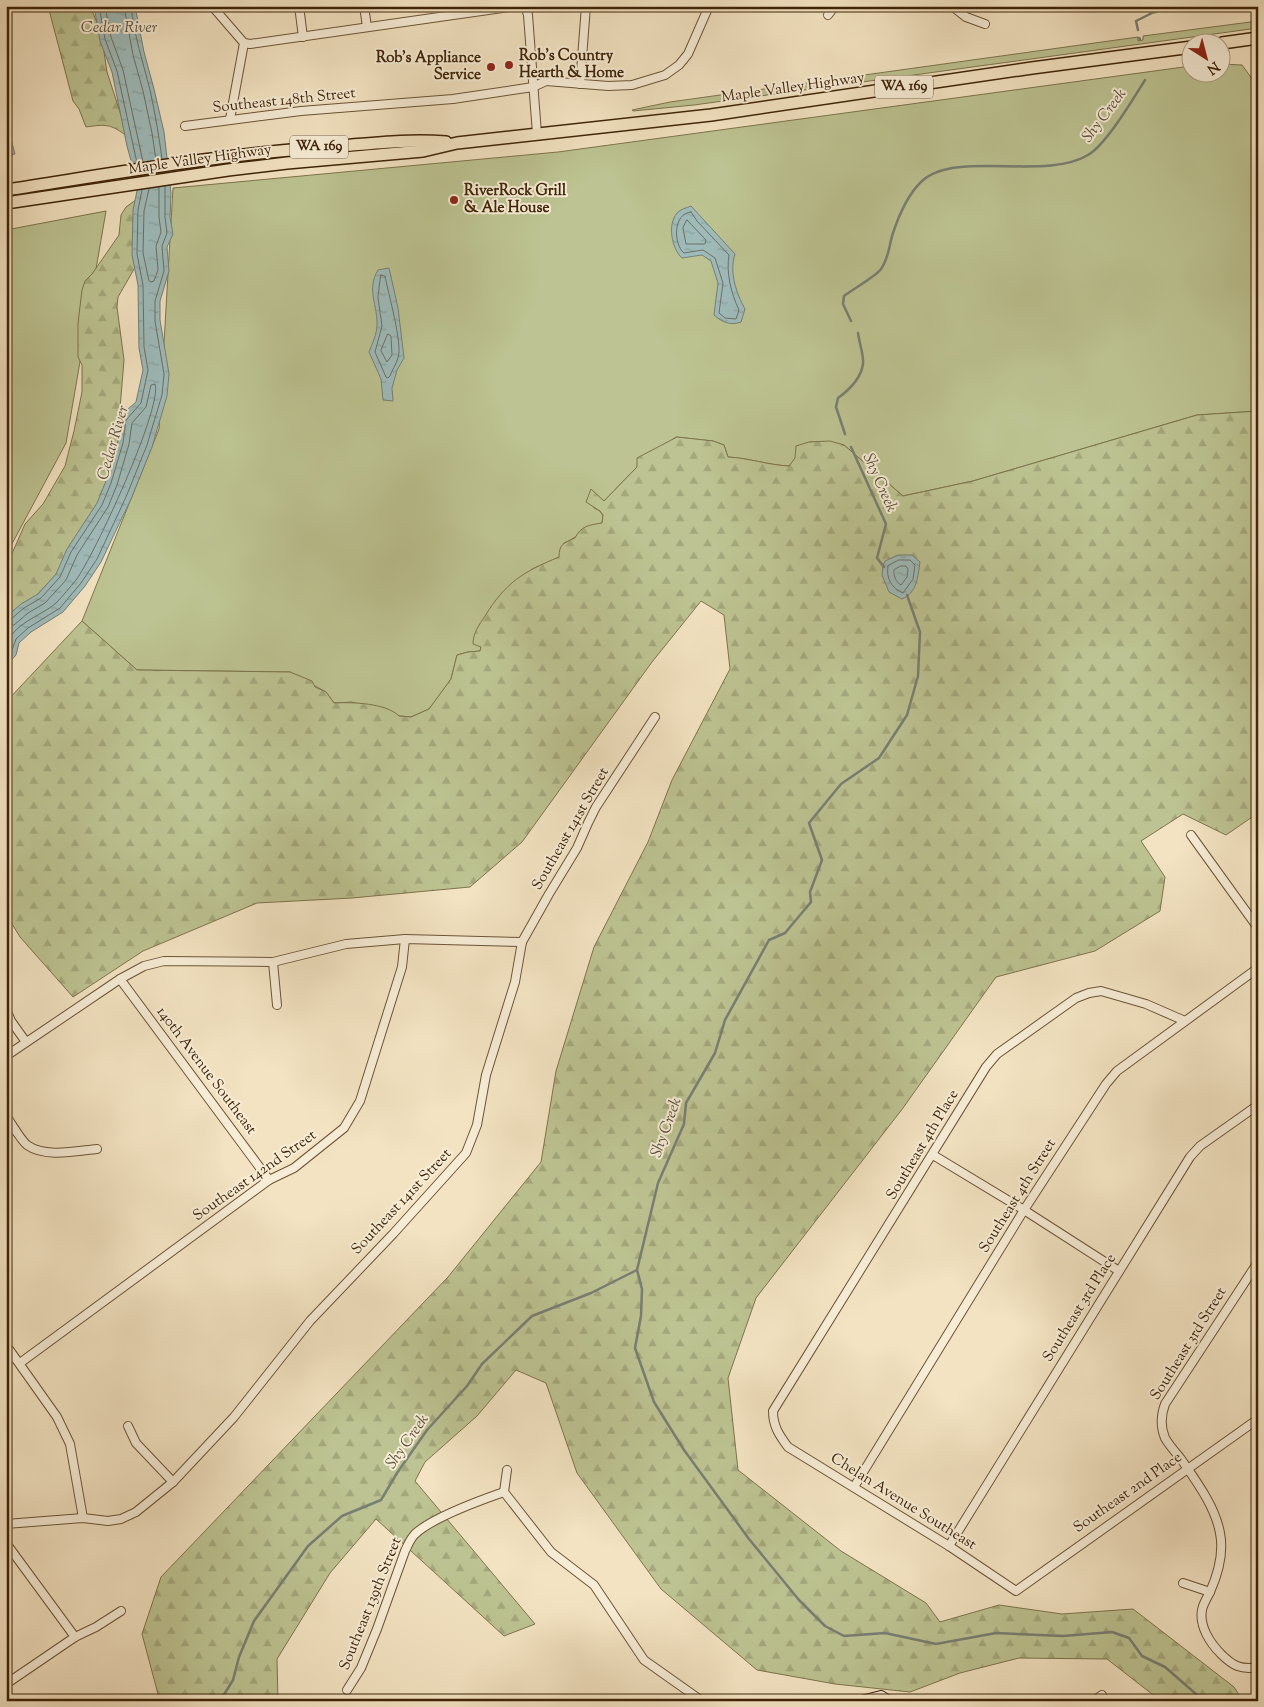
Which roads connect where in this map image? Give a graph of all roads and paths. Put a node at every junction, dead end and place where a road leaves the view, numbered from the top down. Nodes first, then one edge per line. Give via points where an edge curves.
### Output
1 (212, 6) edge
2 (299, 6) edge
3 (364, 6) edge
4 (516, 6) edge
5 (526, 6) edge
6 (538, 6) edge
7 (586, 6) edge
8 (709, 6) edge
9 (835, 6) edge
10 (952, 6) edge
11 (828, 15) dead end
12 (985, 24) dead end
13 (367, 28) junction
14 (303, 37) junction
15 (1258, 38) edge
16 (244, 42) junction
17 (1232, 42) edge
18 (1182, 48) edge
19 (580, 84) junction
20 (533, 87) junction
21 (230, 119) junction
22 (186, 126) dead end
23 (537, 134) junction
24 (457, 143) junction
25 (6, 190) edge
26 (6, 203) edge
27 (655, 717) dead end
28 (1191, 835) dead end
29 (1258, 928) edge
30 (405, 939) junction
31 (522, 942) junction
32 (273, 962) junction
33 (1258, 968) edge
34 (120, 979) junction
35 (277, 1005) dead end
36 (6, 1009) edge
37 (1185, 1021) junction
38 (26, 1042) junction
39 (6, 1056) edge
40 (1258, 1105) edge
41 (6, 1116) edge
42 (97, 1149) dead end
43 (933, 1154) junction
44 (269, 1180) junction
45 (1024, 1210) junction
46 (1258, 1262) edge
47 (1119, 1271) junction
48 (6, 1345) edge
49 (20, 1364) junction
50 (1258, 1419) edge
51 (128, 1426) dead end
52 (778, 1434) joint
53 (1188, 1469) junction
54 (507, 1470) dead end
55 (173, 1482) junction
56 (854, 1487) junction
57 (504, 1492) junction
58 (83, 1518) junction
59 (6, 1524) edge
60 (6, 1543) edge
61 (949, 1546) junction
62 (1183, 1583) dead end
63 (1016, 1591) joint
64 (1210, 1592) junction
65 (121, 1611) dead end
66 (75, 1637) junction
67 (1258, 1667) edge
68 (6, 1684) edge
69 (347, 1690) dead end
70 (1102, 1695) dead end
71 (885, 1698) edge
72 (702, 1701) edge
73 (861, 1701) edge
74 (1094, 1701) edge

1 - 16 street
2 - 14 street
3 - 13 street
4 - 13 street
5 - 6 street
5 - 20 street
7 - 19 street
8 - 19 street, Southeast 148th Street via 680,66 665,75 632,85
9 - 11 street
10 - 12 street via 966,17
13 - 14 street
14 - 16 street
15 - 17 main road
16 - 21 street
18 - 23 main road, Maple Valley Highway / WA 169 via 711,115
19 - 20 street, Southeast 148th Street via 546,81
20 - 21 street, Southeast 148th Street via 453,99
20 - 23 street
21 - 22 street, Southeast 148th Street
23 - 24 main road, Maple Valley Highway / WA 169
24 - 25 main road, Maple Valley Highway / WA 169 via 422,140 309,148
24 - 26 main road, Maple Valley Highway / WA 169 via 424,151 287,163
27 - 31 street, Southeast 141st Street via 596,807 577,848
28 - 29 street
30 - 31 street
30 - 32 street via 346,944
30 - 44 street, Southeast 142nd Street via 402,967 360,1101 344,1128 294,1168
31 - 55 street, Southeast 141st Street via 515,982 486,1075 477,1125 466,1153 310,1321 234,1418
32 - 34 street via 164,961 144,966
32 - 35 street
33 - 37 street, Southeast 4th Street
34 - 38 street
34 - 44 street, 140th Avenue Southeast
36 - 38 street
37 - 43 street, Southeast 4th Place via 1146,1004 1101,991 1076,998 997,1054
37 - 45 street, Southeast 4th Street via 1117,1071
38 - 39 street
40 - 47 street, Southeast 3rd Place via 1200,1146 1190,1157
41 - 42 street via 27,1144 40,1151
43 - 45 street
43 - 52 street, Southeast 4th Place via 774,1411 773,1422
44 - 49 street, Southeast 142nd Street
45 - 47 street
45 - 56 street, Southeast 4th Street
46 - 53 street, Southeast 3rd Street via 1165,1404 1161,1416 1165,1438
47 - 61 street, Southeast 3rd Place
48 - 49 street
49 - 58 street via 57,1417 70,1444
50 - 53 street, Southeast 2nd Place
51 - 55 street via 136,1442
52 - 56 street, Chelan Avenue Southeast via 788,1447
53 - 63 street, Southeast 2nd Place
53 - 64 street, Southeast 3rd Street via 1215,1514 1220,1534 1222,1555
54 - 57 street
55 - 58 street, Southeast 141st Street via 136,1512 120,1519
56 - 61 street, Chelan Avenue Southeast
57 - 69 street, Southeast 139th Street via 446,1516 417,1532 411,1539 378,1629 361,1668
57 - 72 street via 551,1552 594,1585 644,1660
58 - 59 street
60 - 66 street
61 - 63 street, Chelan Avenue Southeast
62 - 64 street
64 - 67 street, Southeast 3rd Street via 1202,1610 1202,1624 1208,1639 1231,1664 1245,1669
65 - 66 street
66 - 68 street
70 - 74 street
71 - 73 street

